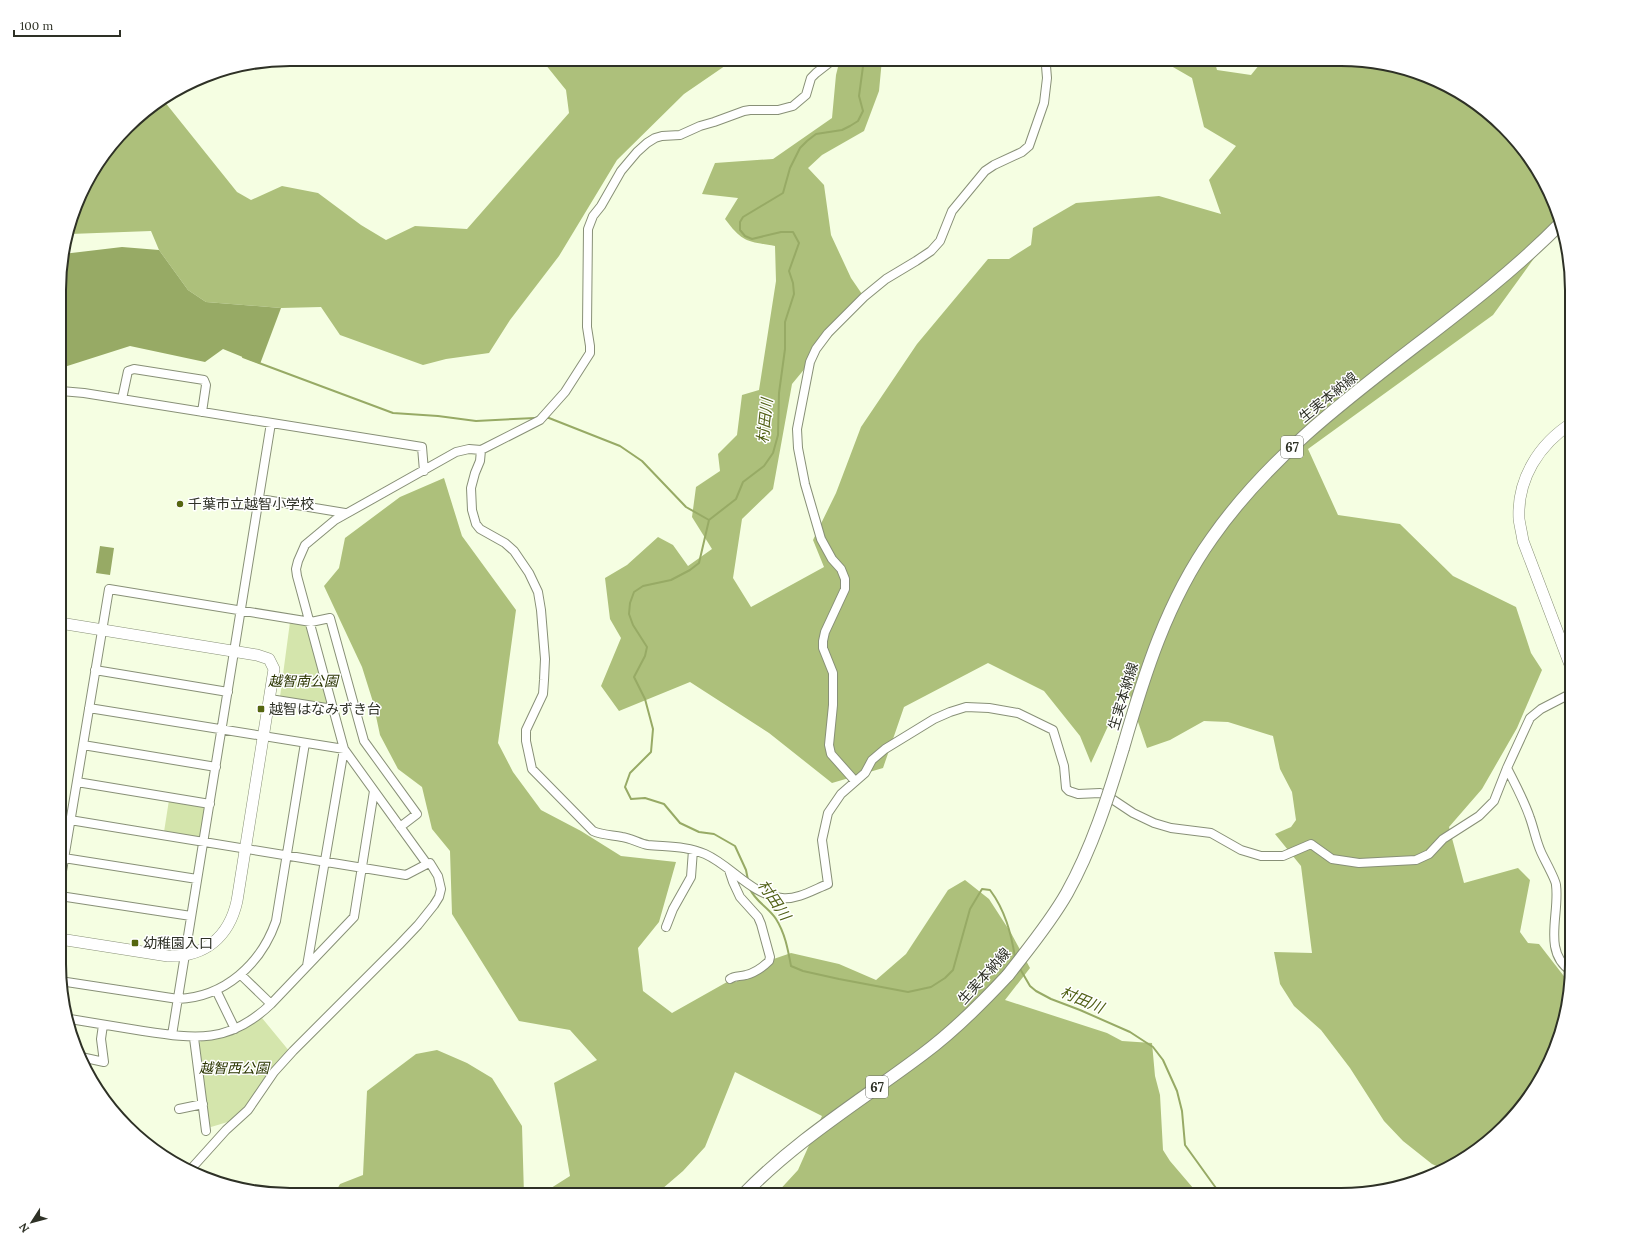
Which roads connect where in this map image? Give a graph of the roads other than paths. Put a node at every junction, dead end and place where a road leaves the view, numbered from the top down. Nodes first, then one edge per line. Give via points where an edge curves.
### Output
1 (825, 66) edge
2 (1046, 66) edge
3 (1556, 228) edge
4 (66, 392) edge
5 (122, 399) junction
6 (202, 412) junction
7 (272, 423) junction
8 (1565, 428) edge
9 (481, 450) junction
10 (424, 471) junction
11 (260, 499) junction
12 (345, 513) junction
13 (241, 611) junction
14 (310, 622) junction
15 (66, 624) edge
16 (101, 630) junction
17 (234, 651) junction
18 (1565, 652) edge
19 (95, 670) junction
20 (228, 692) junction
21 (1565, 697) edge
22 (270, 699) junction
23 (89, 708) junction
24 (333, 709) junction
25 (222, 729) junction
26 (264, 737) junction
27 (305, 743) junction
28 (83, 745) junction
29 (344, 749) junction
30 (216, 767) junction
31 (1507, 768) junction
32 (855, 781) junction
33 (77, 782) junction
34 (374, 791) junction
35 (210, 804) junction
36 (70, 820) junction
37 (400, 827) junction
38 (203, 842) junction
39 (66, 845) edge
40 (246, 849) junction
41 (693, 850) junction
42 (287, 855) junction
43 (66, 858) edge
44 (324, 862) junction
45 (427, 864) junction
46 (362, 868) junction
47 (732, 871) junction
48 (197, 879) junction
49 (66, 897) edge
50 (191, 916) junction
51 (666, 927) dead end
52 (66, 940) edge
53 (185, 956) junction
54 (307, 966) junction
55 (1565, 966) edge
56 (241, 975) junction
57 (730, 979) dead end
58 (67, 982) edge
59 (216, 990) junction
60 (178, 999) junction
61 (272, 1004) junction
62 (73, 1020) edge
63 (104, 1025) junction
64 (235, 1029) junction
65 (172, 1035) junction
66 (194, 1038) junction
67 (87, 1059) edge
68 (203, 1104) junction
69 (179, 1109) dead end
70 (206, 1131) dead end
71 (194, 1166) edge
72 (751, 1188) edge

1 - 9 street via 812,78 806,95 793,106 778,110 744,111 700,126 680,136 655,138 638,152 621,171 593,216 588,229 587,327 590,353 565,392 543,418
2 - 32 street via 1046,90 1042,109 1029,146 985,171 952,211 940,241 931,251 886,279 864,297 828,333 810,362 797,429 798,448 805,484 821,539 845,579 845,589 823,641 834,679 829,745 831,754
3 - 72 main road, 生実本納線 / 67, bridge via 1500,279 1327,416 1245,494 1211,539 1174,602 1149,662 1106,805 1079,869 1048,922 1008,975 968,1016 894,1075 795,1147
4 - 5 street
5 - 6 street
5 - 6 street via 130,369 204,380 206,385
6 - 7 street
7 - 10 street via 422,447
7 - 11 street
8 - 18 street via 1539,452 1530,468 1524,484 1519,519 1523,541
9 - 10 street via 456,452
9 - 41 street via 471,488 472,510 476,524 514,551 538,592 541,610 545,659 543,694 526,730 532,769 592,831 624,837 647,845
10 - 12 street
11 - 12 street
11 - 13 street
12 - 14 street via 305,545 298,561 297,576
13 - 14 street
13 - 16 street via 109,589
13 - 17 street
14 - 24 street
14 - 37 street via 330,618 364,741 417,814
15 - 16 street
16 - 17 street
16 - 19 street
17 - 20 street
17 - 22 street via 269,659 274,669
19 - 20 street
19 - 23 street
20 - 25 street
21 - 31 street via 1541,709 1530,718
22 - 24 street
22 - 26 street
23 - 25 street
23 - 28 street
24 - 29 street
25 - 26 street
25 - 30 street
26 - 27 street
26 - 40 street
27 - 29 street
27 - 42 street
28 - 30 street
28 - 33 street
29 - 34 street
29 - 44 street
30 - 35 street
31 - 32 street via 1494,801 1479,816 1443,839 1429,854 1416,860 1359,863 1332,859 1311,844 1283,856 1261,856 1241,850 1211,833 1154,823 1100,793 1078,794 1069,791 1066,788 1064,766 1053,730 1018,713 989,708 966,707 934,719 885,749
31 - 55 street via 1556,884 1554,939 1557,954
32 - 47 street via 841,794 828,813 822,840 828,884 801,895 783,898 770,896
33 - 35 street
33 - 36 street
34 - 37 street
34 - 46 street
35 - 38 street
36 - 38 street
36 - 39 street
37 - 45 street
38 - 40 street
38 - 48 street
40 - 42 street
40 - 53 street via 237,901 230,922 211,945
41 - 47 street via 707,855
41 - 51 street via 691,877
42 - 44 street
42 - 56 street via 272,932 257,957
43 - 48 street
44 - 46 street
44 - 54 street
45 - 46 street via 406,875
45 - 71 street via 430,863 438,876 441,889 434,905 393,951 293,1051 274,1072 248,1110
46 - 54 street via 354,917
47 - 57 street via 733,882 740,897 758,917 770,957 760,968
48 - 50 street
49 - 50 street
50 - 53 street
52 - 53 street via 168,956
53 - 60 street
54 - 61 street
56 - 59 street
56 - 61 street
58 - 60 street
59 - 60 street
59 - 64 street
60 - 65 street
61 - 64 street
62 - 63 street
63 - 65 street
63 - 67 street via 101,1039 104,1062
64 - 66 street
65 - 66 street
66 - 68 street
68 - 69 street
68 - 70 street

